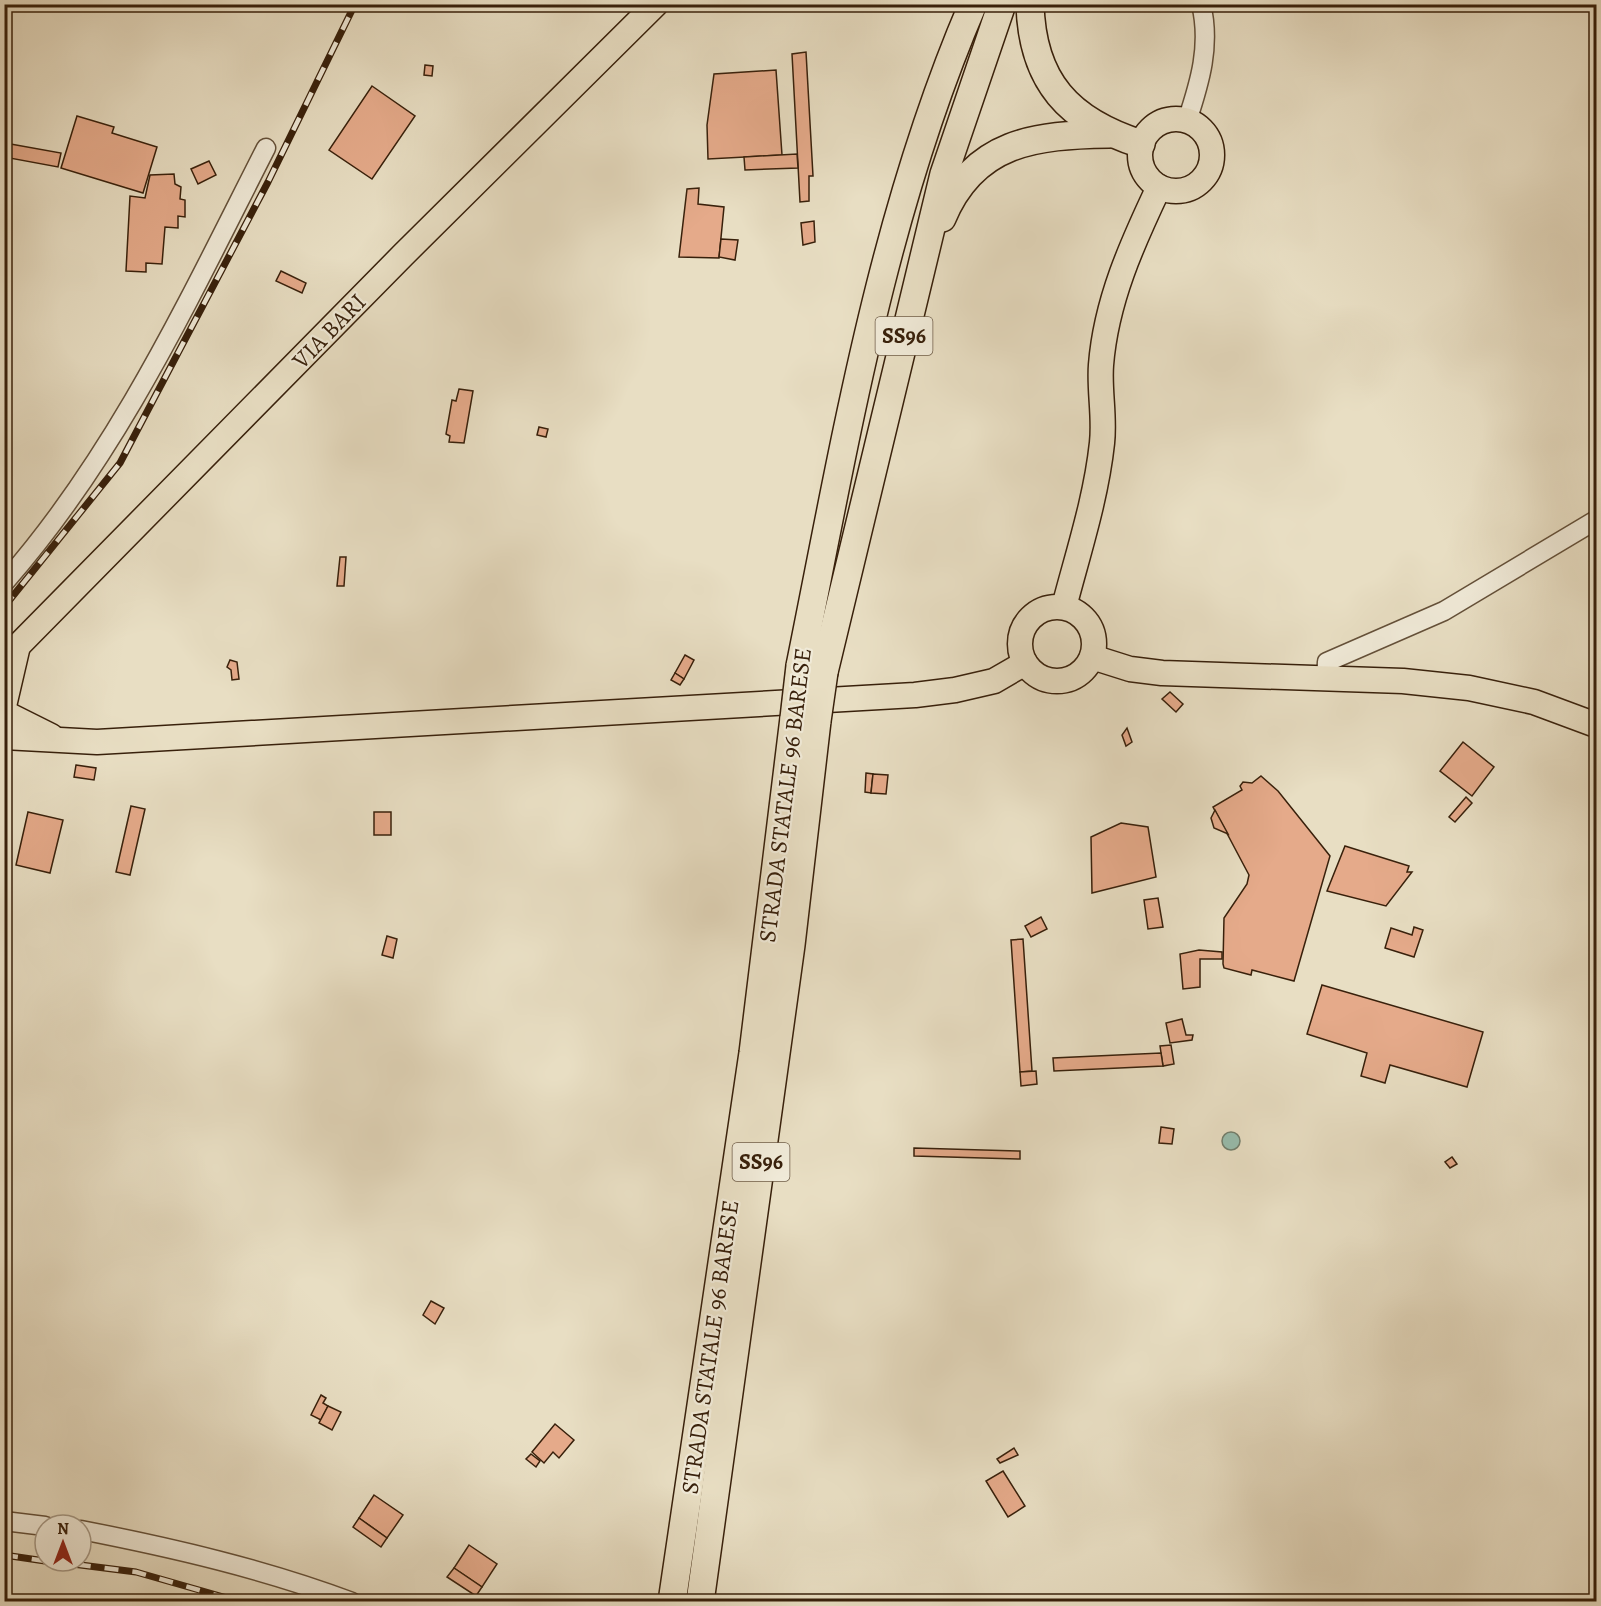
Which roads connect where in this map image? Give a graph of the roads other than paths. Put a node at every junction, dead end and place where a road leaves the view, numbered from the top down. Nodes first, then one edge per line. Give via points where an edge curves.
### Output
1 (656, 4) edge
2 (1002, 4) edge
3 (1030, 4) edge
4 (1201, 4) edge
5 (968, 12) edge
6 (1187, 120) junction
7 (1109, 134) junction
8 (1141, 144) junction
9 (266, 148) dead end
10 (1159, 187) junction
11 (917, 280) junction
12 (1596, 520) edge
13 (4, 583) edge
14 (1064, 608) junction
15 (11, 655) edge
16 (1092, 657) junction
17 (1025, 663) junction
18 (812, 669) junction
19 (1326, 680) junction
20 (5, 719) edge
21 (806, 720) junction
22 (1596, 725) edge
23 (4, 1521) edge
24 (33, 1525) edge
25 (93, 1533) edge
26 (352, 1602) edge
27 (672, 1602) edge
28 (700, 1602) edge

1 - 15 main road, VIA BARI via 403,255
2 - 11 highway, STRADA STATALE 96 BARESE / SS96 via 944,174
3 - 7 highway via 1034,48 1043,71 1074,110
4 - 6 street via 1206,37 1201,79
5 - 18 highway, STRADA STATALE 96 BARESE / SS96 via 882,272 862,360
6 - 8 main road via 1164,120 1154,125
6 - 10 main road via 1197,125 1210,142 1211,164 1200,182 1190,188 1180,191
7 - 8 highway
7 - 11 highway via 1032,139 983,163 964,181 947,206
8 - 10 main road via 1140,164
9 - 13 street via 128,414 29,555
10 - 14 main road via 1130,248 1108,323 1101,365 1103,440 1095,490
11 - 18 highway, STRADA STATALE 96 BARESE / SS96
12 - 19 street via 1444,611 1327,662
14 - 16 main road via 1086,620 1094,644
14 - 17 main road via 1040,611 1023,628 1020,652
15 - 20 main road
16 - 17 main road via 1077,675 1054,681 1043,679
16 - 19 main road via 1130,669 1162,673
17 - 20 main road via 994,681 915,695 97,742 61,741
18 - 21 highway, STRADA STATALE 96 BARESE / SS96, bridge
19 - 22 main road via 1403,681 1469,688 1534,702
21 - 27 highway, STRADA STATALE 96 BARESE / SS96
21 - 28 highway, STRADA STATALE 96 BARESE / SS96 via 791,945
23 - 24 street
25 - 26 street via 210,1558 311,1586

